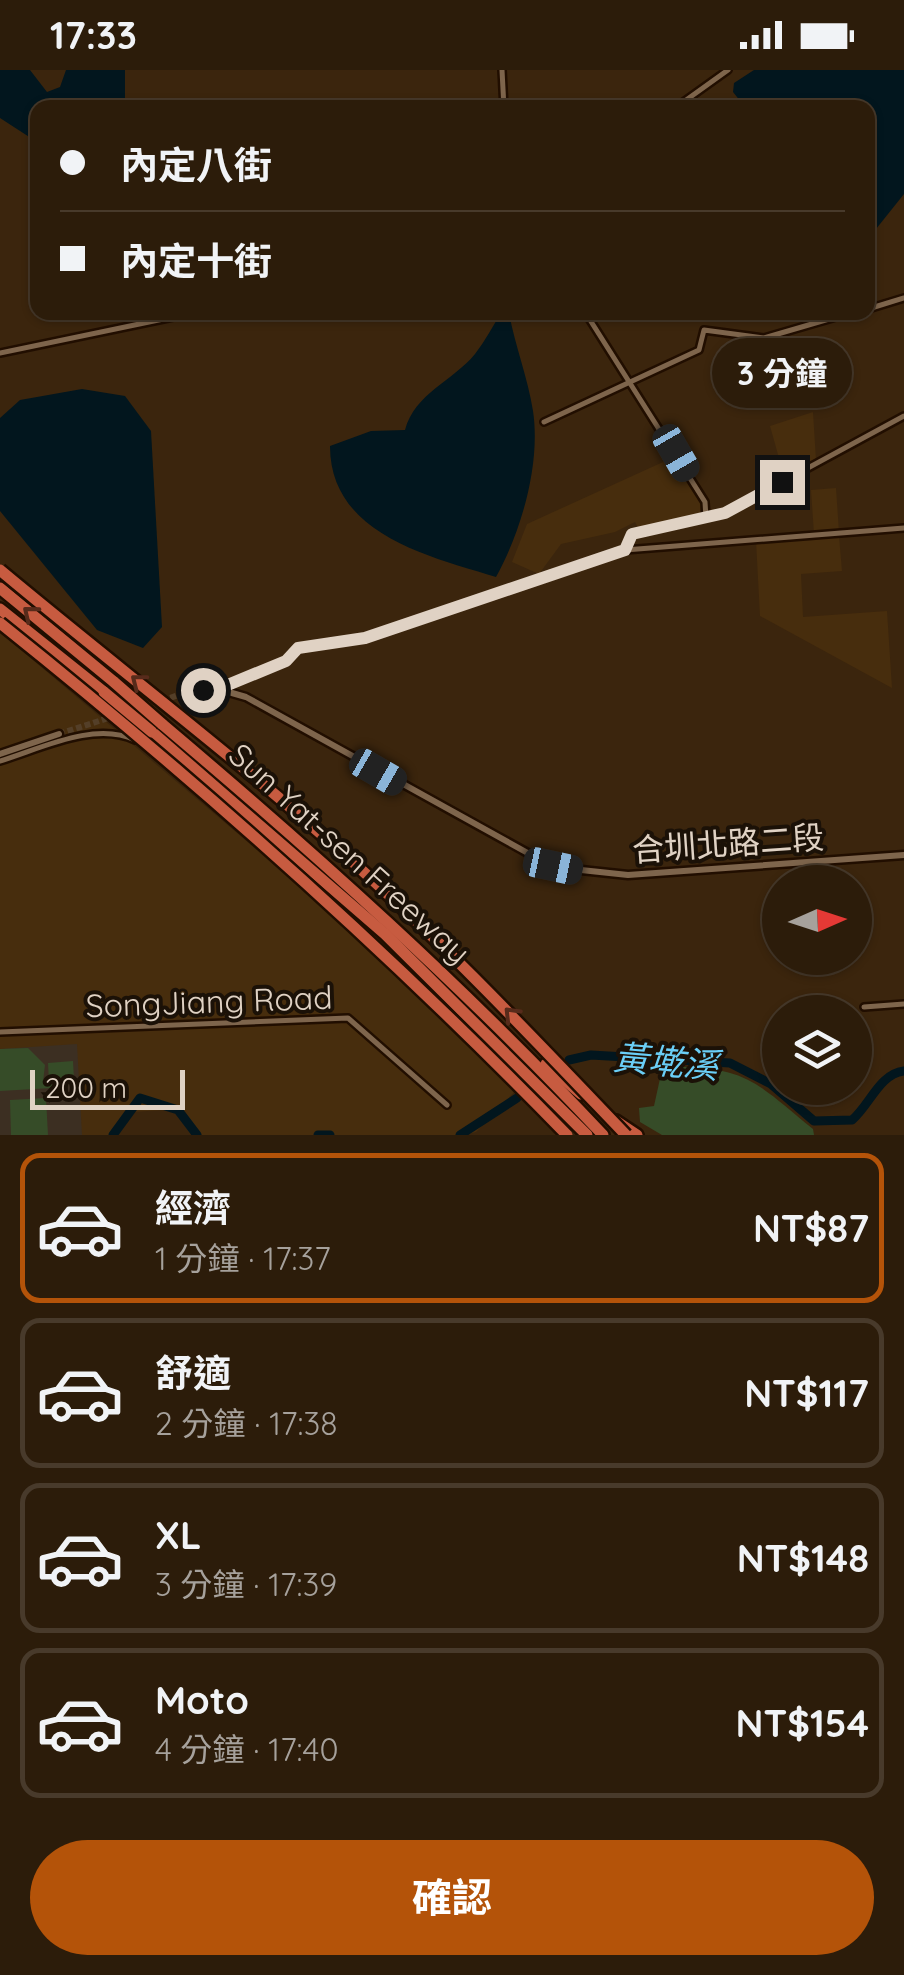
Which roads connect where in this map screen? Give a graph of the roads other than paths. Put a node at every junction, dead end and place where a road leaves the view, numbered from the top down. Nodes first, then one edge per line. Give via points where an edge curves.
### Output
1 (502, 70) edge
2 (728, 70) edge
3 (504, 100) edge
4 (686, 100) edge
5 (904, 298) edge
6 (875, 306) edge
7 (159, 320) edge
8 (590, 320) edge
9 (826, 320) edge
10 (0, 354) edge
11 (628, 383) junction
12 (904, 416) edge
13 (544, 422) dead end
14 (706, 518) junction
15 (904, 528) edge
16 (625, 550) junction
17 (0, 570) edge
18 (0, 588) edge
19 (0, 609) edge
20 (0, 623) edge
21 (218, 689) junction
22 (182, 694) tunnel mouth
23 (157, 728) junction
24 (60, 734) tunnel mouth
25 (0, 756) edge
26 (904, 856) edge
27 (904, 1004) edge
28 (872, 1006) edge
29 (506, 1031) junction
30 (0, 1032) edge
31 (536, 1081) junction
32 (447, 1105) dead end
33 (560, 1135) edge
34 (570, 1135) edge
35 (586, 1135) edge
36 (603, 1135) edge
37 (626, 1135) edge
38 (637, 1135) edge

1 - 3 street
2 - 4 street
5 - 6 street
7 - 10 street
8 - 11 street
9 - 11 street via 764,338 704,330 699,350
11 - 13 street
11 - 14 street via 705,502
12 - 14 street
14 - 16 street via 632,534
15 - 16 street
16 - 21 street via 365,638 298,648 286,661
37 -> 17 highway, bridge via 349,858
23 -> 18 highway, Sun Yat-sen Freeway, bridge via 114,682
19 - 23 highway, Sun Yat-sen Freeway, bridge
20 - 34 highway, bridge via 381,951
21 - 22 street, 合圳北路二段
21 - 26 street, 合圳北路二段 via 246,697 553,866 628,875
23 - 29 highway, Sun Yat-sen Freeway via 327,864
23 - 31 highway, Sun Yat-sen Freeway
24 - 25 street
25 - 33 street via 102,733 122,734 162,752 491,1052
27 - 28 street
29 - 36 highway, Sun Yat-sen Freeway
29 - 38 highway
30 - 32 street, SongJiang Road via 348,1018
31 - 34 highway
31 - 35 highway, Sun Yat-sen Freeway

